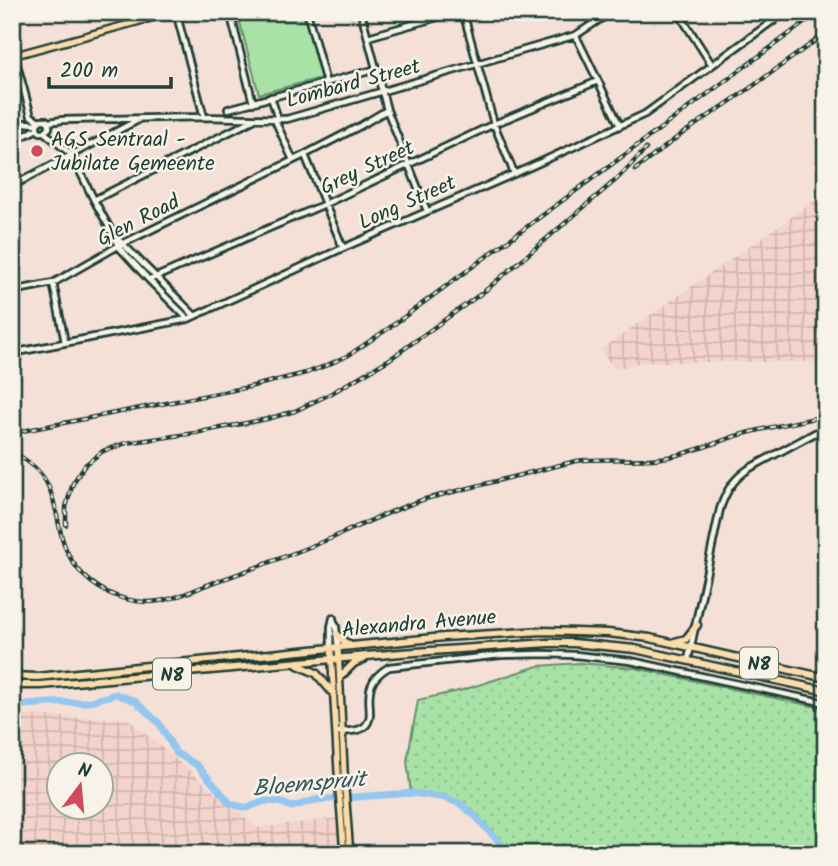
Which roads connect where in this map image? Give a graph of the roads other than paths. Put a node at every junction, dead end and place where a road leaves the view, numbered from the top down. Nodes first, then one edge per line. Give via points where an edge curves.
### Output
1 (174, 12) edge
2 (230, 12) edge
3 (307, 12) edge
4 (361, 12) edge
5 (455, 12) edge
6 (463, 12) edge
7 (611, 12) edge
8 (678, 12) edge
9 (768, 12) edge
10 (785, 12) edge
11 (774, 21) junction
12 (576, 36) junction
13 (368, 37) junction
14 (12, 46) edge
15 (14, 56) edge
16 (477, 64) junction
17 (712, 65) junction
18 (377, 69) junction
19 (598, 81) junction
20 (326, 83) junction
21 (383, 92) junction
22 (271, 97) junction
23 (253, 103) junction
24 (228, 109) dead end
25 (387, 110) junction
26 (204, 117) junction
27 (256, 119) junction
28 (276, 119) junction
29 (139, 120) junction
30 (12, 122) edge
31 (48, 122) junction
32 (38, 124) junction
33 (494, 124) junction
34 (620, 126) junction
35 (44, 132) junction
36 (12, 142) edge
37 (72, 155) junction
38 (304, 155) junction
39 (293, 160) junction
40 (409, 165) junction
41 (514, 173) junction
42 (12, 186) edge
43 (93, 200) junction
44 (325, 204) junction
45 (427, 211) junction
46 (121, 245) junction
47 (343, 248) junction
48 (156, 277) junction
49 (149, 280) junction
50 (53, 283) junction
51 (12, 291) edge
52 (195, 316) junction
53 (188, 319) junction
54 (65, 342) junction
55 (12, 353) edge
56 (826, 427) edge
57 (697, 625) junction
58 (608, 633) junction
59 (337, 634) junction
60 (670, 642) junction
61 (352, 646) junction
62 (608, 646) junction
63 (691, 647) junction
64 (334, 648) junction
65 (376, 655) junction
66 (335, 660) junction
67 (688, 660) junction
68 (294, 664) junction
69 (12, 677) edge
70 (340, 677) junction
71 (826, 678) edge
72 (12, 685) edge
73 (826, 691) edge
74 (333, 693) junction
75 (826, 703) edge
76 (338, 732) junction
77 (343, 807) junction
78 (344, 854) edge
79 (350, 854) edge

1 - 15 main road
1 - 26 street
2 - 23 street
3 - 20 street
4 - 13 street
5 - 13 street
6 - 16 street
7 - 12 street, Lombard Street
8 - 17 street
9 - 11 street
10 - 11 street, Long Street
11 - 17 street, Long Street
12 - 16 street, Lombard Street
12 - 19 street
13 - 18 street
14 - 15 street
15 - 32 street via 31,116
16 - 21 street, Lombard Street
16 - 33 street
17 - 34 street, Long Street
18 - 20 street
18 - 21 street
19 - 33 street, Grey Street
19 - 34 street
20 - 22 street
21 - 25 street
21 - 28 street, Lombard Street
22 - 23 street
22 - 28 street
23 - 24 street
25 - 38 street, Glen Road
25 - 40 street
26 - 27 street, Lombard Street
26 - 29 street, Lombard Street
27 - 28 street, Lombard Street
27 - 43 street
28 - 39 street
29 - 31 street, Lombard Street
29 - 37 street
30 - 32 street
31 - 32 street
31 - 35 street
32 - 35 street
32 - 36 street
33 - 40 street, Grey Street
33 - 41 street
34 - 41 street, Long Street
35 - 37 street
37 - 42 street
37 - 43 street
38 - 39 street, Glen Road
38 - 44 street
39 - 46 street, Glen Road
40 - 44 street, Grey Street
40 - 45 street
41 - 45 street, Long Street
43 - 46 street
44 - 47 street
44 - 48 street, Grey Street
45 - 47 street, Long Street
46 - 48 street
46 - 49 street
46 - 50 street, Glen Road
47 - 52 street, Long Street
48 - 49 street, Grey Street
48 - 52 street
49 - 53 street
50 - 51 street, Glen Road
50 - 54 street
52 - 53 street, Long Street
53 - 54 street, Long Street
54 - 55 street, Long Street
56 - 57 street via 750,468 728,488
57 - 60 highway via 686,639
57 - 63 street
58 - 60 highway, Alexandra Avenue / N8
58 - 61 highway, Alexandra Avenue / N8 via 543,631
58 - 62 highway
59 - 61 highway
59 - 64 street
59 - 64 street via 333,618
60 - 63 highway, Alexandra Avenue / N8
61 - 64 highway, Alexandra Avenue / N8
62 - 65 highway, Alexandra Avenue / N8 via 548,643
62 - 67 highway, Alexandra Avenue / N8
63 - 67 street
63 - 71 highway, Alexandra Avenue / N8
64 - 66 main road
64 - 69 highway, Alexandra Avenue / N8
65 - 66 highway, Alexandra Avenue / N8
65 - 70 highway via 354,663
66 - 68 highway, Alexandra Avenue / N8
66 - 70 main road
66 - 74 main road
67 - 73 highway, Alexandra Avenue / N8
68 - 72 highway, Alexandra Avenue / N8
68 - 74 highway via 316,673
70 - 76 main road
74 - 76 main road
75 - 76 street via 631,661 501,655 389,667 372,684 367,725
76 - 77 main road
77 - 78 main road
77 - 79 main road

